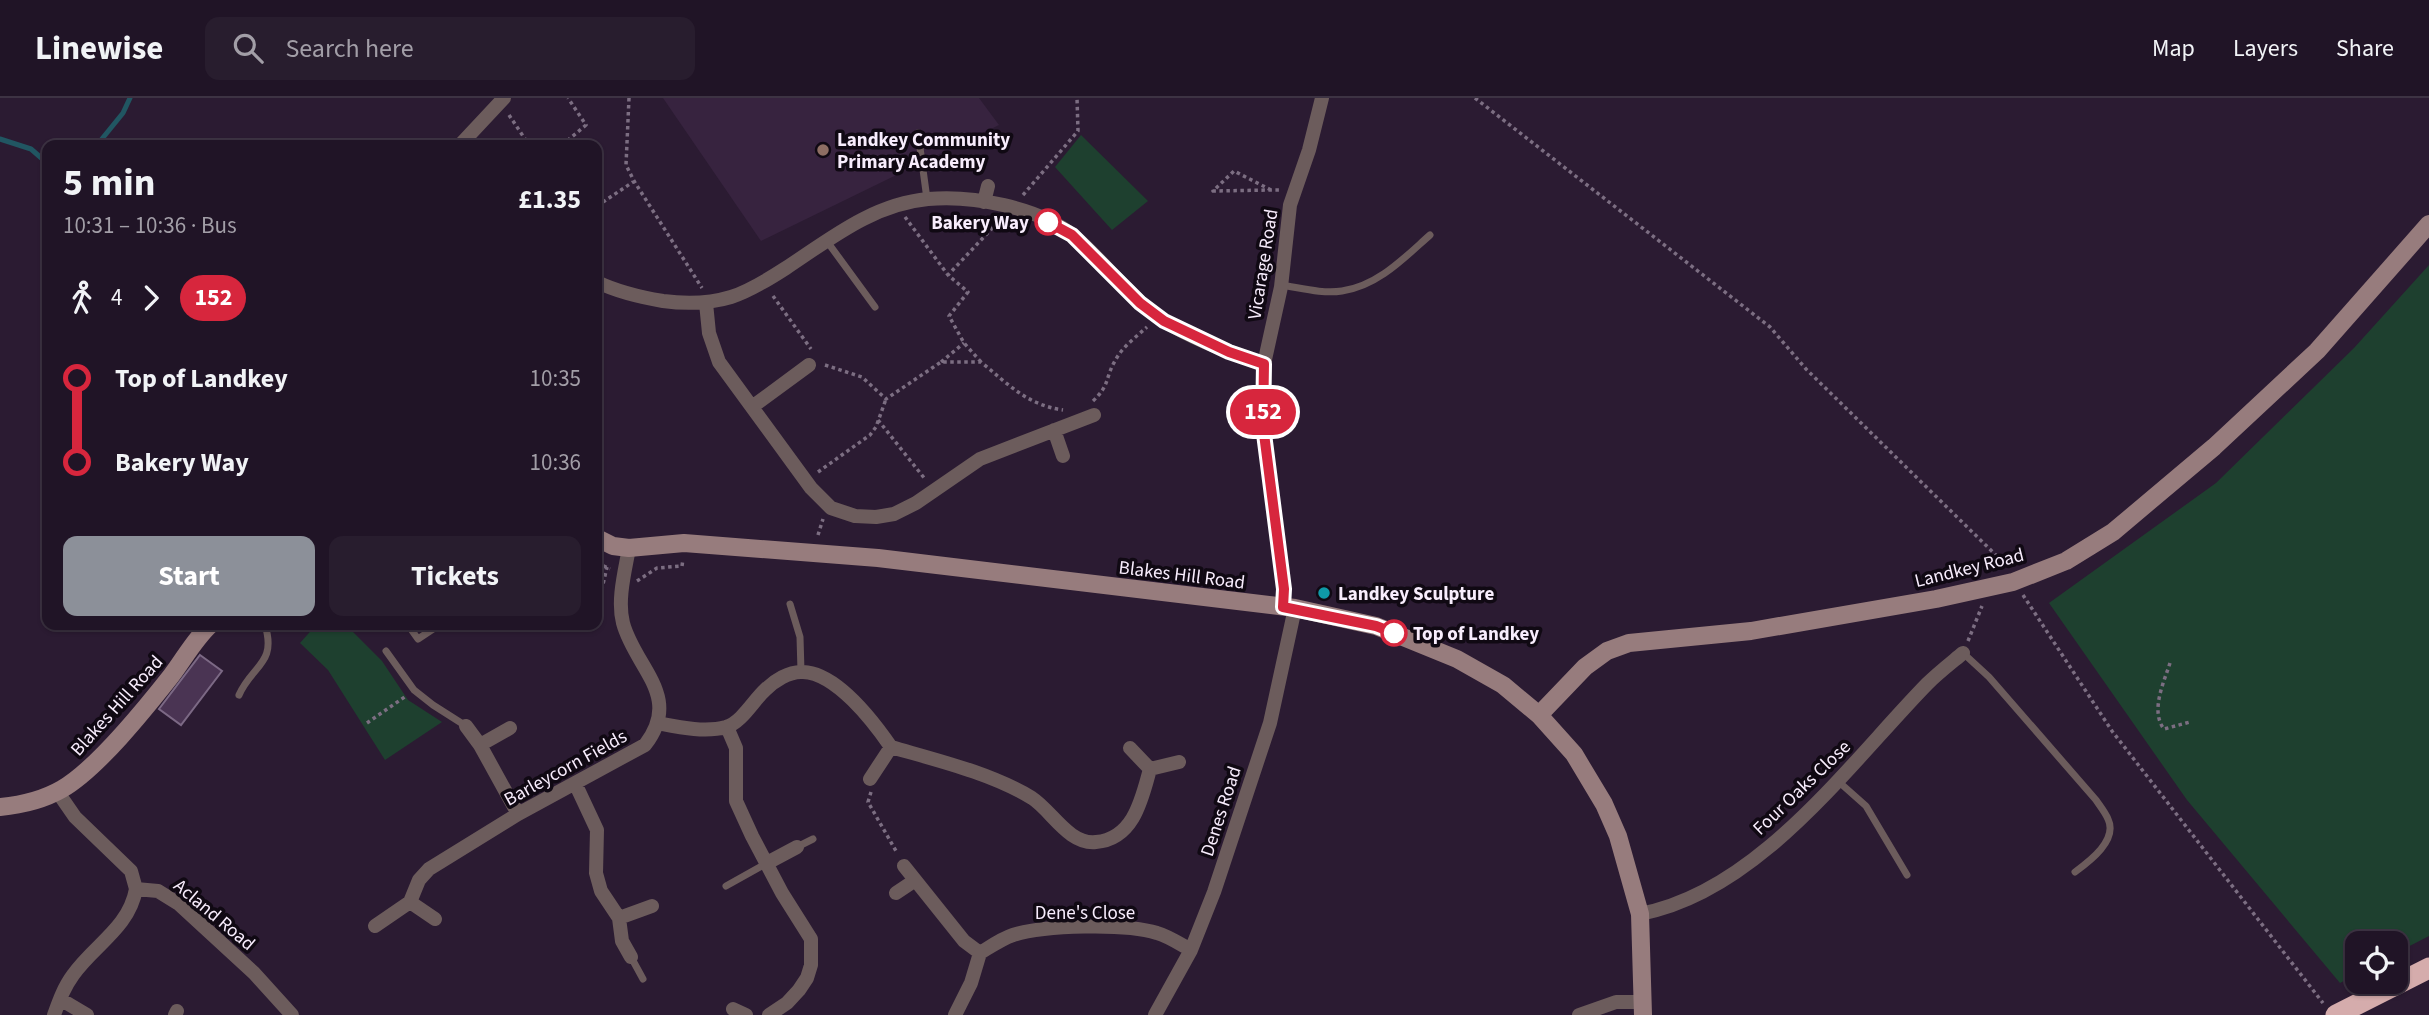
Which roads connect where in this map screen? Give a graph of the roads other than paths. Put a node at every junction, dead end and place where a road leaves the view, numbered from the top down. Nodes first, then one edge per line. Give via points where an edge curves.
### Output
1 (1322, 98) edge
2 (502, 100) edge
3 (919, 133) dead end
4 (465, 140) edge
5 (988, 186) dead end
6 (927, 200) junction
7 (984, 202) junction
8 (2429, 224) edge
9 (1430, 234) dead end
10 (827, 240) junction
11 (602, 284) edge
12 (1281, 285) junction
13 (709, 302) junction
14 (875, 307) dead end
15 (814, 359) road end
16 (1264, 364) junction
17 (751, 407) junction
18 (1089, 410) road end
19 (1054, 430) junction
20 (1063, 456) dead end
21 (602, 540) edge
22 (629, 548) junction
23 (790, 604) dead end
24 (1289, 608) junction
25 (201, 630) edge
26 (266, 630) edge
27 (412, 630) edge
28 (432, 630) edge
29 (386, 650) dead end
30 (1963, 653) joint
31 (802, 671) junction
32 (239, 695) dead end
33 (1539, 715) junction
34 (657, 723) junction
35 (466, 726) joint
36 (727, 727) junction
37 (510, 728) dead end
38 (480, 745) junction
39 (891, 747) junction
40 (1130, 748) dead end
41 (1179, 762) dead end
42 (1150, 769) junction
43 (870, 779) road end
44 (1839, 782) junction
45 (575, 783) junction
46 (57, 791) junction
47 (0, 807) edge
48 (518, 814) junction
49 (813, 839) dead end
50 (797, 847) joint
51 (767, 863) junction
52 (904, 866) road end
53 (2076, 872) dead end
54 (1907, 875) dead end
55 (914, 881) junction
56 (726, 886) dead end
57 (136, 889) junction
58 (896, 893) dead end
59 (410, 902) junction
60 (652, 906) dead end
61 (1640, 914) junction
62 (619, 918) junction
63 (435, 919) dead end
64 (374, 926) dead end
65 (1191, 950) junction
66 (980, 953) junction
67 (631, 957) joint
68 (2429, 968) edge
69 (643, 979) dead end
70 (60, 999) junction
71 (1643, 1009) edge
72 (2331, 1010) edge
73 (54, 1015) edge
74 (88, 1015) edge
75 (292, 1015) edge
76 (769, 1015) edge
77 (956, 1015) edge
78 (1155, 1015) edge
79 (1579, 1015) edge

1 - 12 street, Vicarage Road via 1290,205
2 - 4 street
3 - 6 lane
5 - 7 street
6 - 7 street
6 - 10 street via 878,211
7 - 16 street via 1026,211 1072,235 1158,317
8 - 33 street, Landkey Road via 2317,351 2204,456 2113,532 2066,561 2013,582 1795,624 1629,643 1607,651 1585,667
9 - 12 lane via 1376,279 1356,288 1322,292
10 - 13 street via 765,281
10 - 14 lane
11 - 13 street via 645,298
12 - 16 street, Vicarage Road
13 - 17 street via 709,333 719,362
15 - 17 street
16 - 24 street, Vicarage Road via 1263,426
17 - 19 street via 822,501 855,516 894,513 980,459
18 - 19 street
19 - 20 street
21 - 22 street, Blakes Hill Road
22 - 24 street, Blakes Hill Road via 684,543 878,558
22 - 34 street via 620,610 623,625 659,694
23 - 31 lane via 800,637
24 - 33 street, Blakes Hill Road via 1376,626 1457,659 1503,685
24 - 65 street, Denes Road via 1269,723
25 - 46 street, Blakes Hill Road via 171,676 99,759
26 - 32 lane via 268,655
27 - 28 lane via 418,639
29 - 35 lane via 414,690
30 - 44 street, Four Oaks Close via 1929,682
30 - 53 lane via 1989,677 2110,821 2109,836 2094,858
31 - 36 street via 773,683
31 - 39 street via 815,674 857,703
33 - 61 street, Blakes Hill Road via 1574,754 1604,804 1622,847
34 - 36 street via 692,729
34 - 45 street, Barleycorn Fields via 645,745
35 - 38 street
36 - 51 street via 736,748 736,801
37 - 38 street
38 - 48 street
39 - 42 street via 956,766 1032,799 1076,839 1097,842 1127,827 1138,810
39 - 43 street
40 - 42 street
41 - 42 street
44 - 54 lane via 1866,806
44 - 61 street, Four Oaks Close via 1733,875 1691,899
45 - 48 street, Barleycorn Fields
45 - 62 street via 597,830 596,873 601,891
46 - 47 street, Blakes Hill Road
46 - 57 street via 75,817 131,871
48 - 59 street, Barleycorn Fields via 429,869
49 - 50 lane
50 - 51 street
51 - 56 lane
51 - 76 street via 811,939 807,978
52 - 55 street
55 - 58 street
55 - 66 street via 964,941
57 - 70 street via 127,916 73,975
57 - 75 street, Acland Road via 158,891 179,904
59 - 63 street
59 - 64 street, Barleycorn Fields
60 - 62 street
61 - 71 street, Blakes Hill Road
62 - 67 street via 622,941
65 - 66 street, Dene's Close via 1157,933 1064,928 1010,936
65 - 78 street, Denes Road
66 - 77 street
67 - 69 lane
68 - 72 highway
70 - 73 street
70 - 74 street
71 - 79 street via 1616,1002

